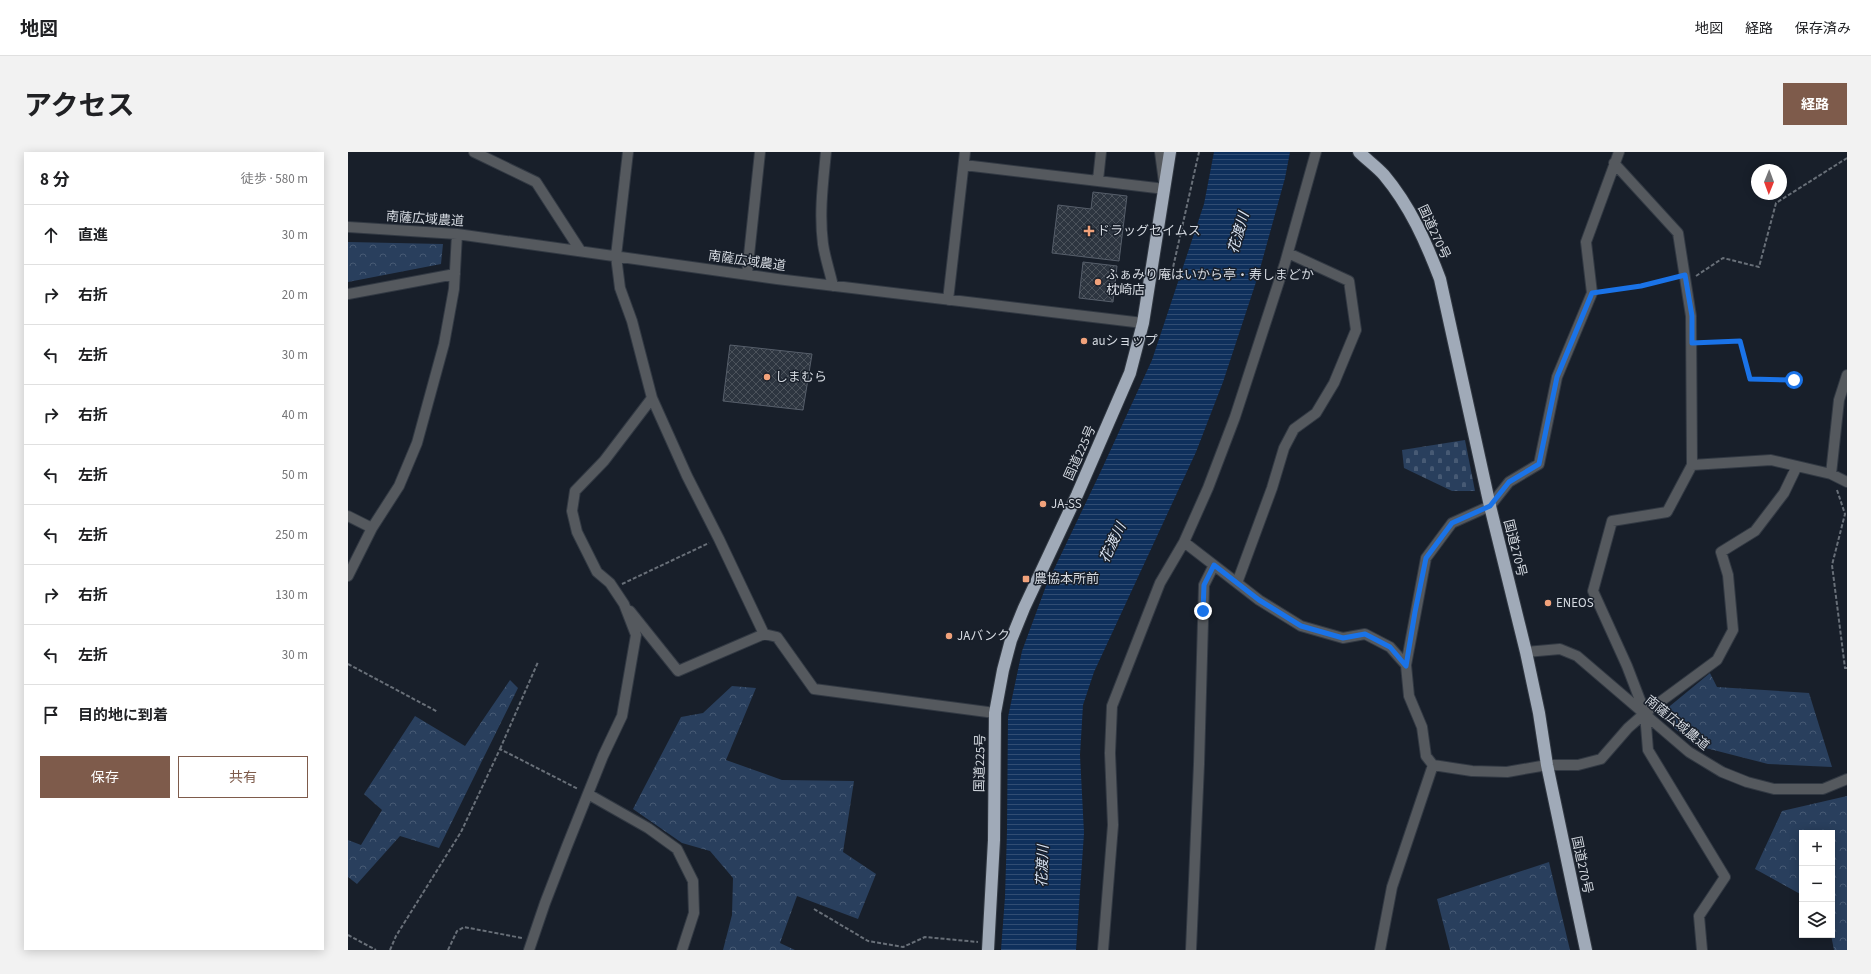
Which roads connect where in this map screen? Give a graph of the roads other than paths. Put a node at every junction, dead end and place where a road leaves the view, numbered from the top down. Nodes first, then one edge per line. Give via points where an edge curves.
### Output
1 (474, 152) edge
2 (628, 152) edge
3 (760, 152) edge
4 (826, 152) edge
5 (965, 152) edge
6 (1101, 152) edge
7 (1160, 152) edge
8 (1170, 152) edge
9 (1316, 152) edge
10 (1359, 152) edge
11 (1619, 152) edge
12 (1614, 163) junction
13 (964, 165) junction
14 (1098, 180) junction
15 (1165, 189) junction
16 (348, 227) edge
17 (457, 234) junction
18 (580, 250) junction
19 (1288, 253) junction
20 (616, 256) junction
21 (455, 274) junction
22 (747, 274) junction
23 (833, 286) junction
24 (348, 294) edge
25 (948, 300) junction
26 (1143, 322) junction
27 (1847, 376) edge
28 (652, 398) junction
29 (1692, 465) junction
30 (1797, 466) junction
31 (1831, 474) junction
32 (1847, 482) edge
33 (1490, 506) junction
34 (348, 516) edge
35 (372, 528) junction
36 (1184, 542) junction
37 (1214, 565) junction
38 (348, 576) edge
39 (1237, 583) junction
40 (624, 604) junction
41 (764, 634) junction
42 (1526, 652) junction
43 (1406, 666) junction
44 (995, 713) junction
45 (1645, 713) junction
46 (1433, 765) junction
47 (1547, 765) junction
48 (1847, 779) edge
49 (588, 794) junction
50 (531, 945) edge
51 (988, 946) edge
52 (682, 950) edge
53 (1104, 950) edge
54 (1191, 950) edge
55 (1380, 950) edge
56 (1586, 950) edge
57 (1702, 950) edge

1 - 18 street via 536,182
2 - 20 street
3 - 22 street
4 - 23 street via 821,219 823,245
5 - 13 street
6 - 14 street
7 - 15 street
8 - 15 highway, 国道225号
9 - 19 street
10 - 33 highway, 国道270号 via 1384,175 1410,211 1428,246 1442,286
11 - 12 street
12 - 29 street via 1678,233 1692,316
12 - 33 street via 1586,242 1592,293 1557,377 1539,464 1509,482
13 - 14 street
13 - 25 street
14 - 15 street
15 - 26 highway, 国道225号
16 - 17 street, 南薩広域農道
17 - 18 street, 南薩広域農道
17 - 21 street
18 - 20 street, 南薩広域農道
19 - 36 street via 1235,418
19 - 39 street via 1349,281 1356,330 1334,382 1316,413 1294,428 1284,448
20 - 22 street, 南薩広域農道
20 - 28 street via 620,288 632,321
21 - 24 street
21 - 35 street via 444,344 417,443 398,486
22 - 23 street, 南薩広域農道
23 - 25 street, 南薩広域農道
25 - 26 street, 南薩広域農道
26 - 44 highway, 国道225号 via 1130,374 1121,396 1011,640
27 - 31 street via 1839,400
28 - 40 street via 604,461 574,490 572,511 578,532 597,572 614,588
28 - 41 street
29 - 30 street via 1772,460
29 - 45 street via 1668,512 1612,521 1593,591
30 - 31 street
30 - 45 street via 1784,493 1755,530 1721,552 1728,575 1734,630 1717,660
31 - 32 street
33 - 42 highway, 国道270号
33 - 43 street via 1452,523 1426,558
34 - 35 street
35 - 38 street
36 - 37 street
36 - 53 street via 1160,582 1112,706 1110,752 1113,825
37 - 39 street
37 - 54 street via 1204,585
39 - 43 street via 1301,626 1343,638 1365,634 1390,647
40 - 41 street via 678,671
40 - 49 street via 636,635 631,671 622,716
41 - 44 street via 777,637 814,689
42 - 45 street, 南薩広域農道 via 1560,649 1577,656
42 - 47 highway, 国道270号
43 - 46 street via 1409,696 1422,727 1426,756
44 - 51 highway, 国道225号 via 994,840
45 - 47 street via 1601,759 1578,765
45 - 48 street, 南薩広域農道 via 1689,752 1722,772 1747,782 1774,789 1810,789 1823,788
45 - 57 street via 1648,750 1725,877 1699,916
46 - 47 street via 1472,771 1507,772
46 - 55 street via 1392,888
47 - 56 highway, 国道270号
49 - 50 street
49 - 52 street via 648,828 677,849 693,881 694,913

